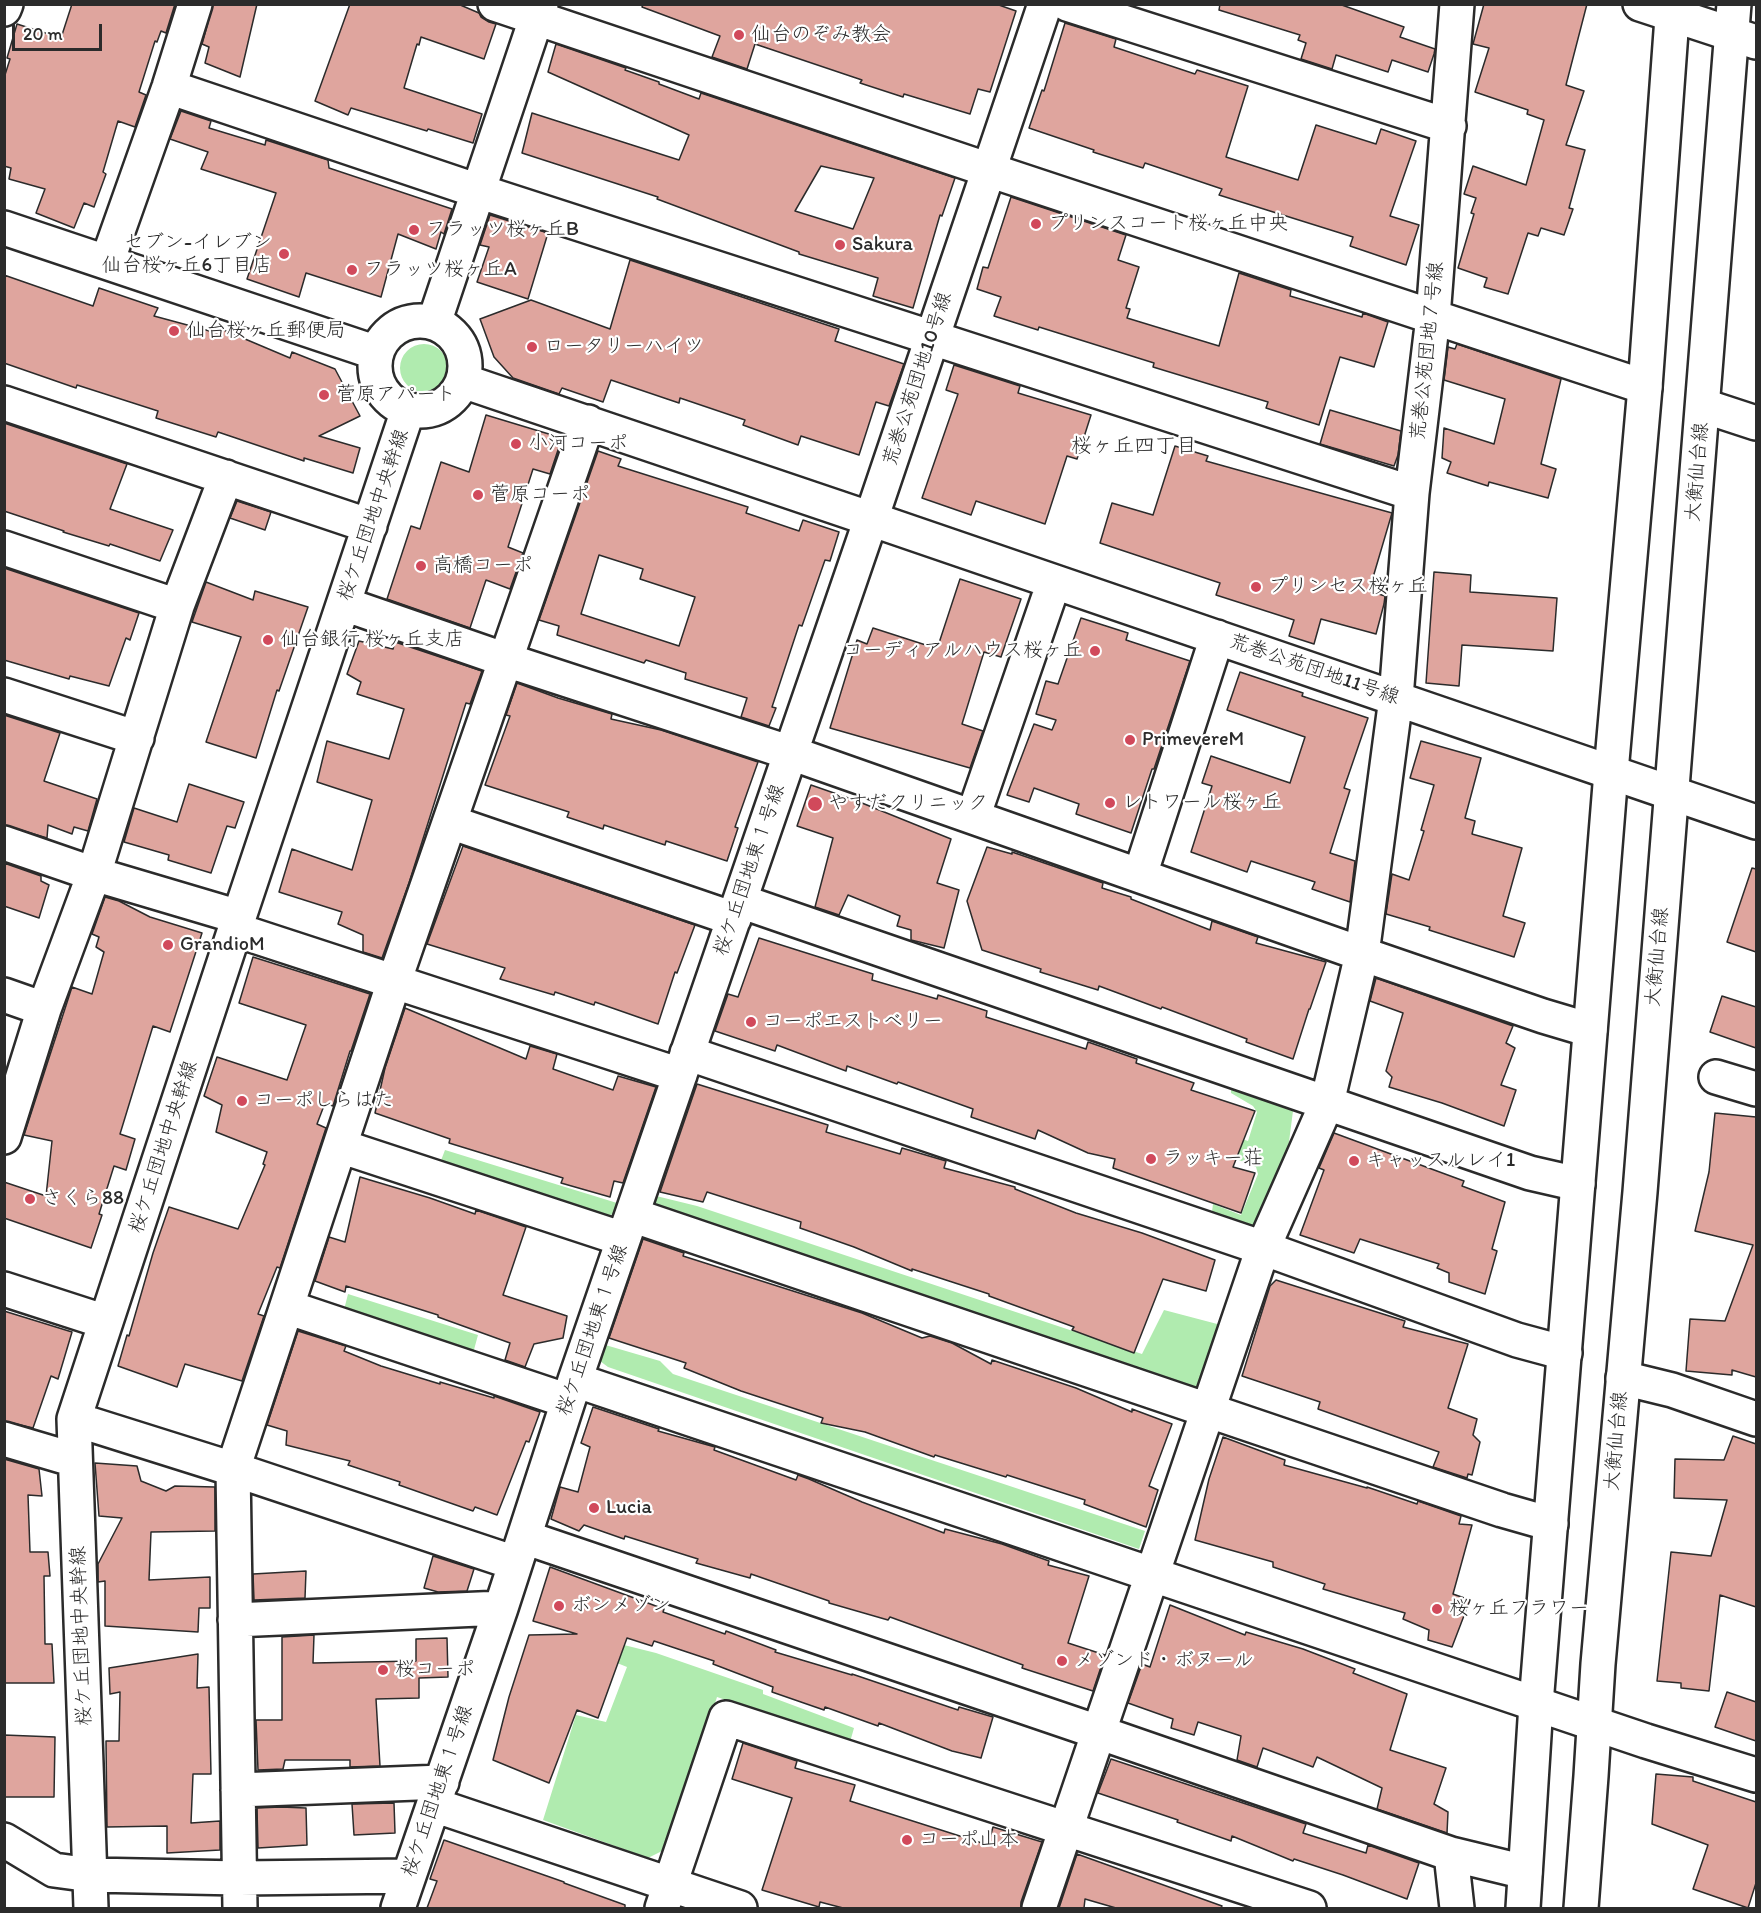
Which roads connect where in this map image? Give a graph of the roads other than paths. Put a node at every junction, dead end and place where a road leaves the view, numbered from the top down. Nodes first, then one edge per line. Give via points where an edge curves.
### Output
1 (6, 4) edge
2 (195, 4) edge
3 (495, 4) edge
4 (1045, 4) edge
5 (1067, 4) edge
6 (1457, 4) edge
7 (1640, 4) edge
8 (4, 9) edge
9 (1672, 9) edge
10 (539, 11) edge
11 (1741, 27) edge
12 (169, 87) junction
13 (1449, 126) junction
14 (989, 170) junction
15 (478, 191) junction
16 (4, 228) edge
17 (107, 262) junction
18 (1433, 317) junction
19 (434, 323) junction
20 (932, 339) junction
21 (377, 353) junction
22 (463, 381) junction
23 (1645, 387) junction
24 (4, 403) edge
25 (1704, 406) junction
26 (408, 410) junction
27 (588, 422) junction
28 (1756, 423) edge
29 (226, 477) junction
30 (1412, 493) junction
31 (871, 519) junction
32 (370, 526) junction
33 (4, 548) edge
34 (1054, 582) junction
35 (344, 604) junction
36 (177, 606) junction
37 (1217, 637) junction
38 (506, 660) junction
39 (4, 695) edge
40 (1396, 698) junction
41 (137, 738) junction
42 (791, 753) junction
43 (1611, 772) junction
44 (1671, 793) junction
45 (972, 817) junction
46 (450, 822) junction
47 (1756, 822) edge
48 (4, 843) edge
49 (94, 874) junction
50 (1140, 875) junction
51 (737, 910) junction
52 (238, 923) junction
53 (1362, 954) junction
54 (394, 982) junction
55 (4, 995) edge
56 (44, 1009) junction
57 (1590, 1030) junction
58 (683, 1064) junction
59 (1716, 1077) dead end
60 (1756, 1089) edge
61 (1327, 1103) junction
62 (4, 1137) edge
63 (340, 1146) junction
64 (1578, 1184) junction
65 (628, 1227) junction
66 (1263, 1248) junction
67 (4, 1289) edge
68 (287, 1307) junction
69 (106, 1322) junction
70 (1565, 1353) junction
71 (1623, 1378) junction
72 (572, 1390) junction
73 (1208, 1409) junction
74 (74, 1419) junction
75 (1756, 1419) edge
76 (4, 1438) edge
77 (75, 1460) junction
78 (233, 1469) junction
79 (1551, 1524) junction
80 (520, 1550) junction
81 (1152, 1574) junction
82 (501, 1608) junction
83 (235, 1620) junction
84 (1536, 1704) junction
85 (1594, 1724) junction
86 (1098, 1732) junction
87 (1756, 1775) edge
88 (238, 1790) junction
89 (438, 1794) junction
90 (1065, 1829) junction
91 (4, 1840) edge
92 (1451, 1854) junction
93 (1525, 1872) junction
94 (91, 1875) junction
95 (409, 1876) junction
96 (240, 1893) edge
97 (666, 1897) edge
98 (91, 1908) edge
99 (398, 1908) edge
100 (740, 1908) edge
101 (1039, 1908) edge
102 (1309, 1908) edge
103 (1457, 1908) edge
104 (1523, 1908) edge
105 (1581, 1908) edge

1 - 8 street
2 - 12 street
3 - 10 street
4 - 14 street, 荒巻公苑団地10号線
5 - 13 street
6 - 13 street, 荒巻公苑団地７号線
7 - 9 street
9 - 11 street
9 - 23 street
10 - 14 street
10 - 15 street
11 - 25 street, 大衡仙台線
12 - 15 street
12 - 17 street
13 - 18 street, 荒巻公苑団地７号線
14 - 18 street
14 - 20 street, 荒巻公苑団地10号線
15 - 19 street
15 - 20 street
16 - 17 street
17 - 21 street
18 - 23 street
18 - 30 street, 荒巻公苑団地７号線
19 - 21 street via 405,323 383,340
19 - 22 street via 457,340 463,353
20 - 30 street
20 - 31 street, 荒巻公苑団地10号線
21 - 26 street via 377,381 384,394
22 - 26 street via 447,403 422,412
22 - 27 street, 荒巻公苑団地11号線
23 - 43 street
24 - 29 street
25 - 28 street
25 - 44 street, 大衡仙台線
26 - 32 street, 桜ケ丘団地中央幹線
27 - 31 street, 荒巻公苑団地11号線
27 - 38 street
29 - 32 street
29 - 36 street
30 - 40 street, 荒巻公苑団地７号線
31 - 34 street, 荒巻公苑団地11号線
31 - 42 street, 荒巻公苑団地10号線
32 - 35 street, 桜ケ丘団地中央幹線
33 - 36 street
34 - 37 street, 荒巻公苑団地11号線
34 - 45 street
35 - 38 street
35 - 52 street, 桜ケ丘団地中央幹線
36 - 41 street
37 - 40 street, 荒巻公苑団地11号線
37 - 50 street
38 - 42 street
38 - 46 street
39 - 41 street
40 - 43 street, 荒巻公苑団地11号線
40 - 53 street, 荒巻公苑団地７号線
41 - 49 street
42 - 45 street
42 - 51 street, 桜ケ丘団地東１号線
43 - 44 street, 荒巻公苑団地11号線
43 - 57 street
44 - 47 street, 荒巻公苑団地11号線
44 - 71 street, 大衡仙台線
45 - 50 street
46 - 51 street
46 - 54 street
48 - 49 street
49 - 52 street
49 - 56 street
50 - 53 street
51 - 58 street, 桜ケ丘団地東１号線
51 - 61 street
52 - 54 street
52 - 69 street, 桜ケ丘団地中央幹線
53 - 57 street
53 - 61 street, 荒巻公苑団地７号線
54 - 58 street
54 - 63 street
55 - 56 street
56 - 62 street
57 - 64 street
58 - 65 street, 桜ケ丘団地東１号線
58 - 66 street
59 - 60 street
61 - 64 street via 1530,1173
61 - 66 street, 荒巻公苑団地７号線
63 - 65 street
63 - 68 street
64 - 70 street
65 - 72 street, 桜ケ丘団地東１号線
65 - 73 street
66 - 70 street via 1516,1340
66 - 73 street, 荒巻公苑団地７号線
67 - 69 street
68 - 72 street
68 - 78 street
69 - 74 street, 桜ケ丘団地中央幹線
70 - 79 street
71 - 75 street
71 - 85 street, 大衡仙台線
72 - 80 street, 桜ケ丘団地東１号線
72 - 81 street
73 - 79 street
73 - 81 street, 荒巻公苑団地７号線
74 - 77 street, 桜ケ丘団地中央幹線
74 - 78 street
76 - 77 street
77 - 94 street, 桜ケ丘団地中央幹線
78 - 80 street
78 - 83 street
79 - 84 street
80 - 82 street, 桜ケ丘団地東１号線
80 - 86 street
81 - 84 street
81 - 86 street, 荒巻公苑団地７号線
82 - 83 street
82 - 89 street, 桜ケ丘団地東１号線
83 - 88 street
84 - 85 street
84 - 93 street
85 - 87 street
85 - 105 street, 大衡仙台線
86 - 90 street, 荒巻公苑団地７号線
86 - 92 street
88 - 89 street
88 - 96 street
89 - 95 street, 桜ケ丘団地東１号線
89 - 97 street
90 - 97 street via 726,1718
90 - 101 street, 荒巻公苑団地７号線
90 - 102 street
91 - 94 street via 54,1870
92 - 93 street
92 - 103 street
93 - 104 street
94 - 96 street
94 - 98 street, 桜ケ丘団地中央幹線
95 - 96 street
95 - 99 street, 桜ケ丘団地東１号線
97 - 100 street

